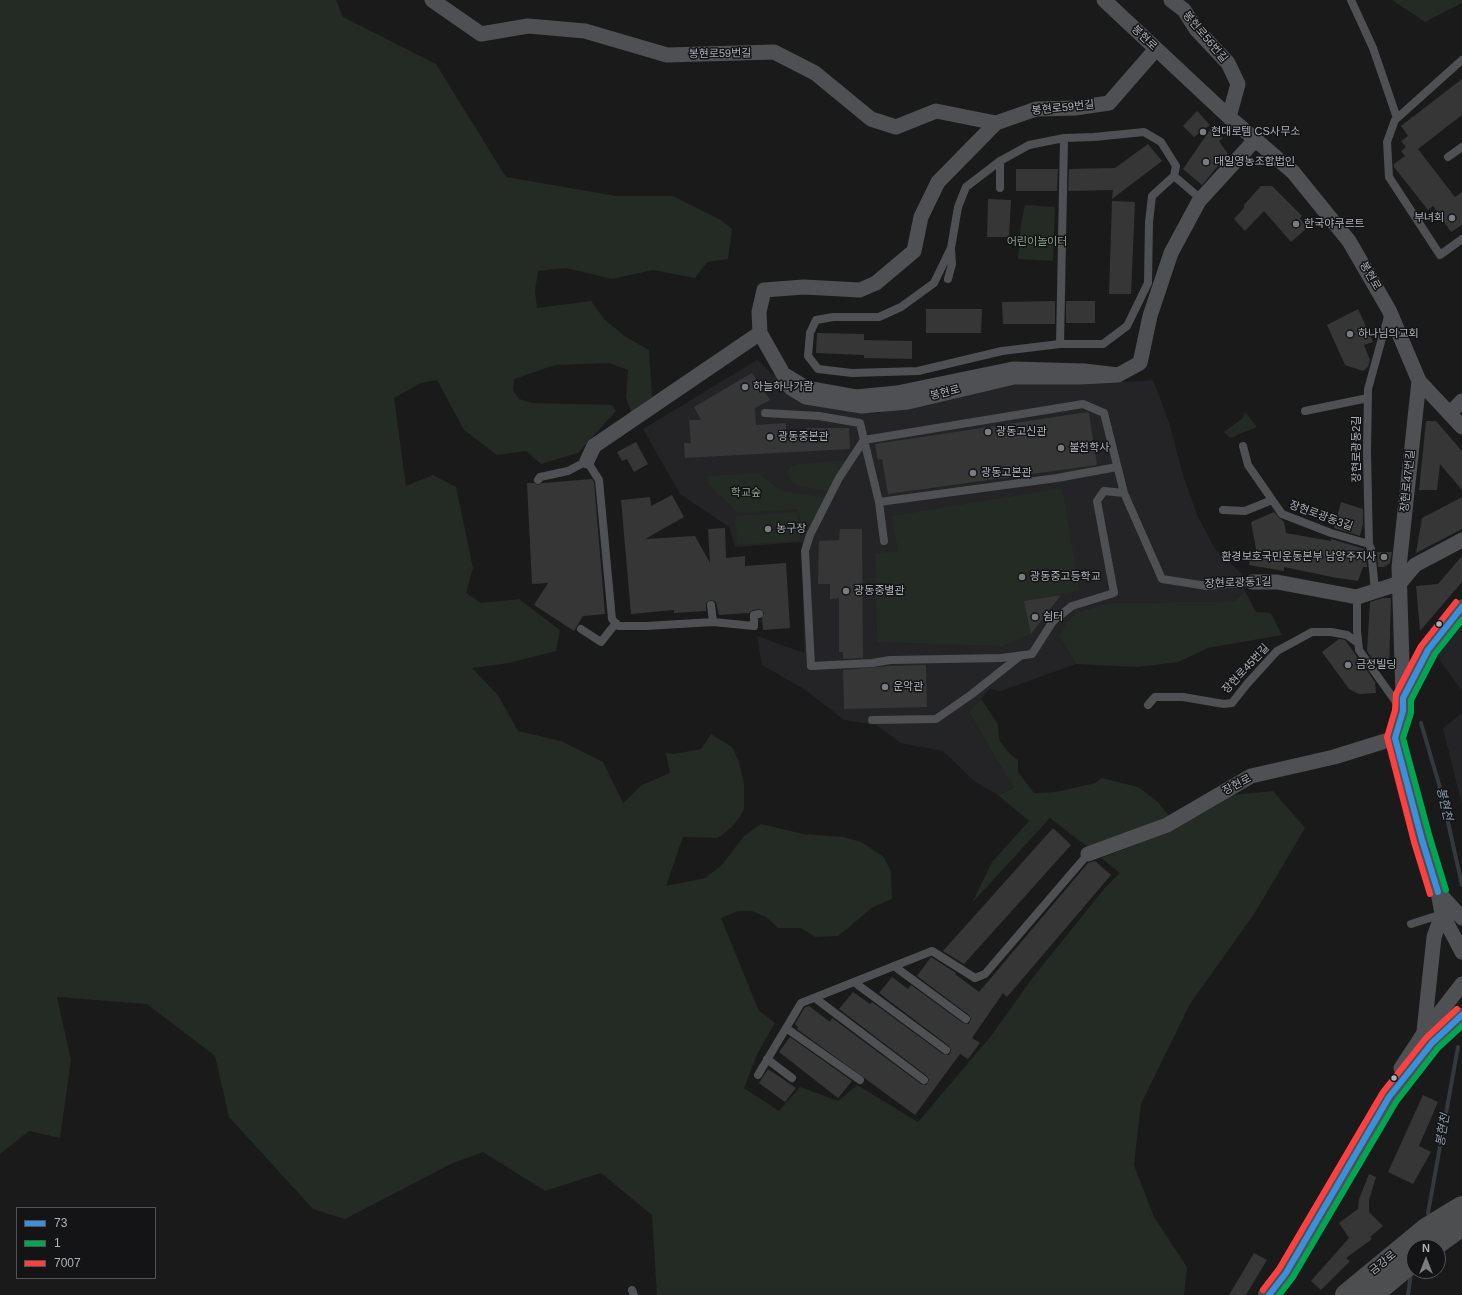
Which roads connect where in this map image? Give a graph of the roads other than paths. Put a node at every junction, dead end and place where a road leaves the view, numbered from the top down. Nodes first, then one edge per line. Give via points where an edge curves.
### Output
1 (432, 0) edge
2 (1104, 0) edge
3 (1351, 0) edge
4 (1176, 2) edge
5 (1156, 49) junction
6 (1462, 60) edge
7 (1229, 117) junction
8 (1397, 118) junction
9 (996, 123) junction
10 (1064, 138) junction
11 (1255, 140) junction
12 (1462, 147) edge
13 (1448, 157) dead end
14 (1000, 161) junction
15 (1174, 176) junction
16 (1000, 188) dead end
17 (1201, 199) junction
18 (1462, 239) edge
19 (950, 248) junction
20 (948, 279) dead end
21 (1389, 310) junction
22 (759, 312) joint
23 (760, 333) junction
24 (1060, 344) junction
25 (1419, 380) junction
26 (1368, 398) junction
27 (1459, 405) edge
28 (1305, 411) dead end
29 (765, 413) dead end
30 (1462, 427) edge
31 (864, 440) junction
32 (1243, 446) dead end
33 (588, 462) junction
34 (1117, 467) junction
35 (538, 480) dead end
36 (1124, 493) junction
37 (1272, 500) junction
38 (879, 502) junction
39 (1223, 510) dead end
40 (1462, 540) edge
41 (884, 541) dead end
42 (1369, 544) junction
43 (1252, 582) joint
44 (1400, 583) junction
45 (1374, 590) junction
46 (1357, 597) junction
47 (711, 604) dead end
48 (1462, 607) edge
49 (755, 612) dead end
50 (713, 622) junction
51 (616, 623) junction
52 (581, 629) dead end
53 (1358, 643) junction
54 (1020, 656) junction
55 (1403, 704) junction
56 (1148, 705) dead end
57 (872, 720) dead end
58 (1395, 738) junction
59 (1088, 854) joint
60 (1438, 892) junction
61 (1442, 914) junction
62 (1462, 918) edge
63 (1411, 924) dead end
64 (1462, 952) edge
65 (894, 966) junction
66 (854, 982) junction
67 (1462, 984) edge
68 (815, 998) junction
69 (1462, 1016) edge
70 (966, 1019) dead end
71 (786, 1028) junction
72 (1424, 1033) junction
73 (946, 1050) dead end
74 (768, 1059) junction
75 (758, 1075) dead end
76 (792, 1078) dead end
77 (860, 1080) dead end
78 (924, 1080) dead end
79 (1389, 1097) junction
80 (1462, 1207) edge
81 (1462, 1225) edge
82 (1443, 1239) edge
83 (1406, 1267) edge
84 (1286, 1273) junction
85 (1269, 1295) edge
86 (1282, 1295) edge
87 (1286, 1295) edge
88 (1346, 1295) edge
89 (1372, 1295) edge

1 - 9 street, 봉현로59번길 via 481,34 528,26 585,31 667,55 774,52 815,73 871,119 896,127 936,111
2 - 5 street, 봉현로
3 - 8 lane via 1373,48
4 - 7 street, 봉현로56번길 via 1196,29 1228,63 1238,84
5 - 7 street, 봉현로
5 - 9 street, 봉현로59번길 via 1109,103 1074,108 1036,109
6 - 8 lane
7 - 11 street, 봉현로
8 - 18 lane via 1387,142 1389,176 1440,255
9 - 22 street, 봉현로59번길 via 938,182 921,217 914,251 876,283 860,290 804,286 764,290
10 - 14 lane via 1029,145
10 - 15 lane via 1144,132 1161,142 1176,166
10 - 24 lane
11 - 17 street, 봉현로
11 - 21 street, 봉현로 via 1294,172 1349,241
12 - 13 lane
14 - 16 lane
14 - 19 lane via 966,187 958,207
15 - 17 lane
15 - 24 lane via 1152,196 1148,222 1148,282 1127,326 1103,344
17 - 23 street, 봉현로 via 1170,253 1150,316 1140,364 1118,375 1014,377 908,402 862,406 806,397 791,388
19 - 20 lane via 952,264
19 - 24 lane via 934,282 901,307 879,317 833,317 816,320 810,333 808,356 818,369 852,373 918,371 1002,351
21 - 25 street, 봉현로
21 - 26 lane, 장현로광동2길 via 1368,389
22 - 23 street, 봉현로
23 - 33 street via 594,446
25 - 27 street, 봉현로
25 - 44 street, 장현로47번길 via 1399,567
26 - 28 lane
26 - 42 lane, 장현로광동2길
27 - 30 street, 봉현로
29 - 31 lane via 819,416 860,423
31 - 34 lane via 1083,404 1104,413
31 - 38 lane
31 - 54 lane via 839,478 810,535 805,551 811,666 890,660
32 - 37 lane, 장현로광동3길 via 1248,465
33 - 35 lane via 568,471 540,477
33 - 51 lane via 599,480 607,585 612,619
34 - 36 lane
34 - 38 lane via 1057,478
36 - 43 lane, 장현로광동1길 via 1162,579 1207,586
36 - 54 lane via 1104,491 1097,501 1114,593 1072,606 1053,621 1032,654
37 - 39 lane via 1245,511
37 - 42 lane, 장현로광동3길 via 1282,514
38 - 41 lane
40 - 44 street via 1415,565
42 - 45 lane, 장현로광동2길
43 - 46 street, 장현로광동1길 via 1278,582
44 - 45 street
44 - 55 street, 장현로47번길
45 - 46 street
46 - 53 lane
47 - 50 lane
48 - 55 street via 1428,650
49 - 50 lane via 754,626
50 - 51 lane via 646,626 618,626
51 - 52 lane via 601,642
53 - 55 lane via 1359,650
53 - 56 lane, 장현로45번길 via 1347,635 1312,632 1278,651 1232,703 1155,696
54 - 57 lane via 936,719
55 - 58 street
58 - 59 street, 장현로 via 1334,757 1251,776 1167,825
58 - 60 street
59 - 65 lane via 985,974 975,978 932,951
60 - 61 street
60 - 62 street
61 - 63 lane
61 - 64 street
61 - 72 street via 1434,937
65 - 66 lane
65 - 70 lane
66 - 68 lane
66 - 73 lane
67 - 72 street
68 - 71 lane via 801,1003
68 - 78 lane
69 - 79 street via 1432,1043
71 - 74 lane
71 - 77 lane
72 - 79 street via 1399,1071
74 - 75 lane
74 - 76 lane
79 - 84 street
80 - 88 main road, 금강로 via 1426,1229
81 - 82 main road
83 - 89 main road, 금강로
84 - 85 main road
84 - 86 main road
84 - 87 main road

